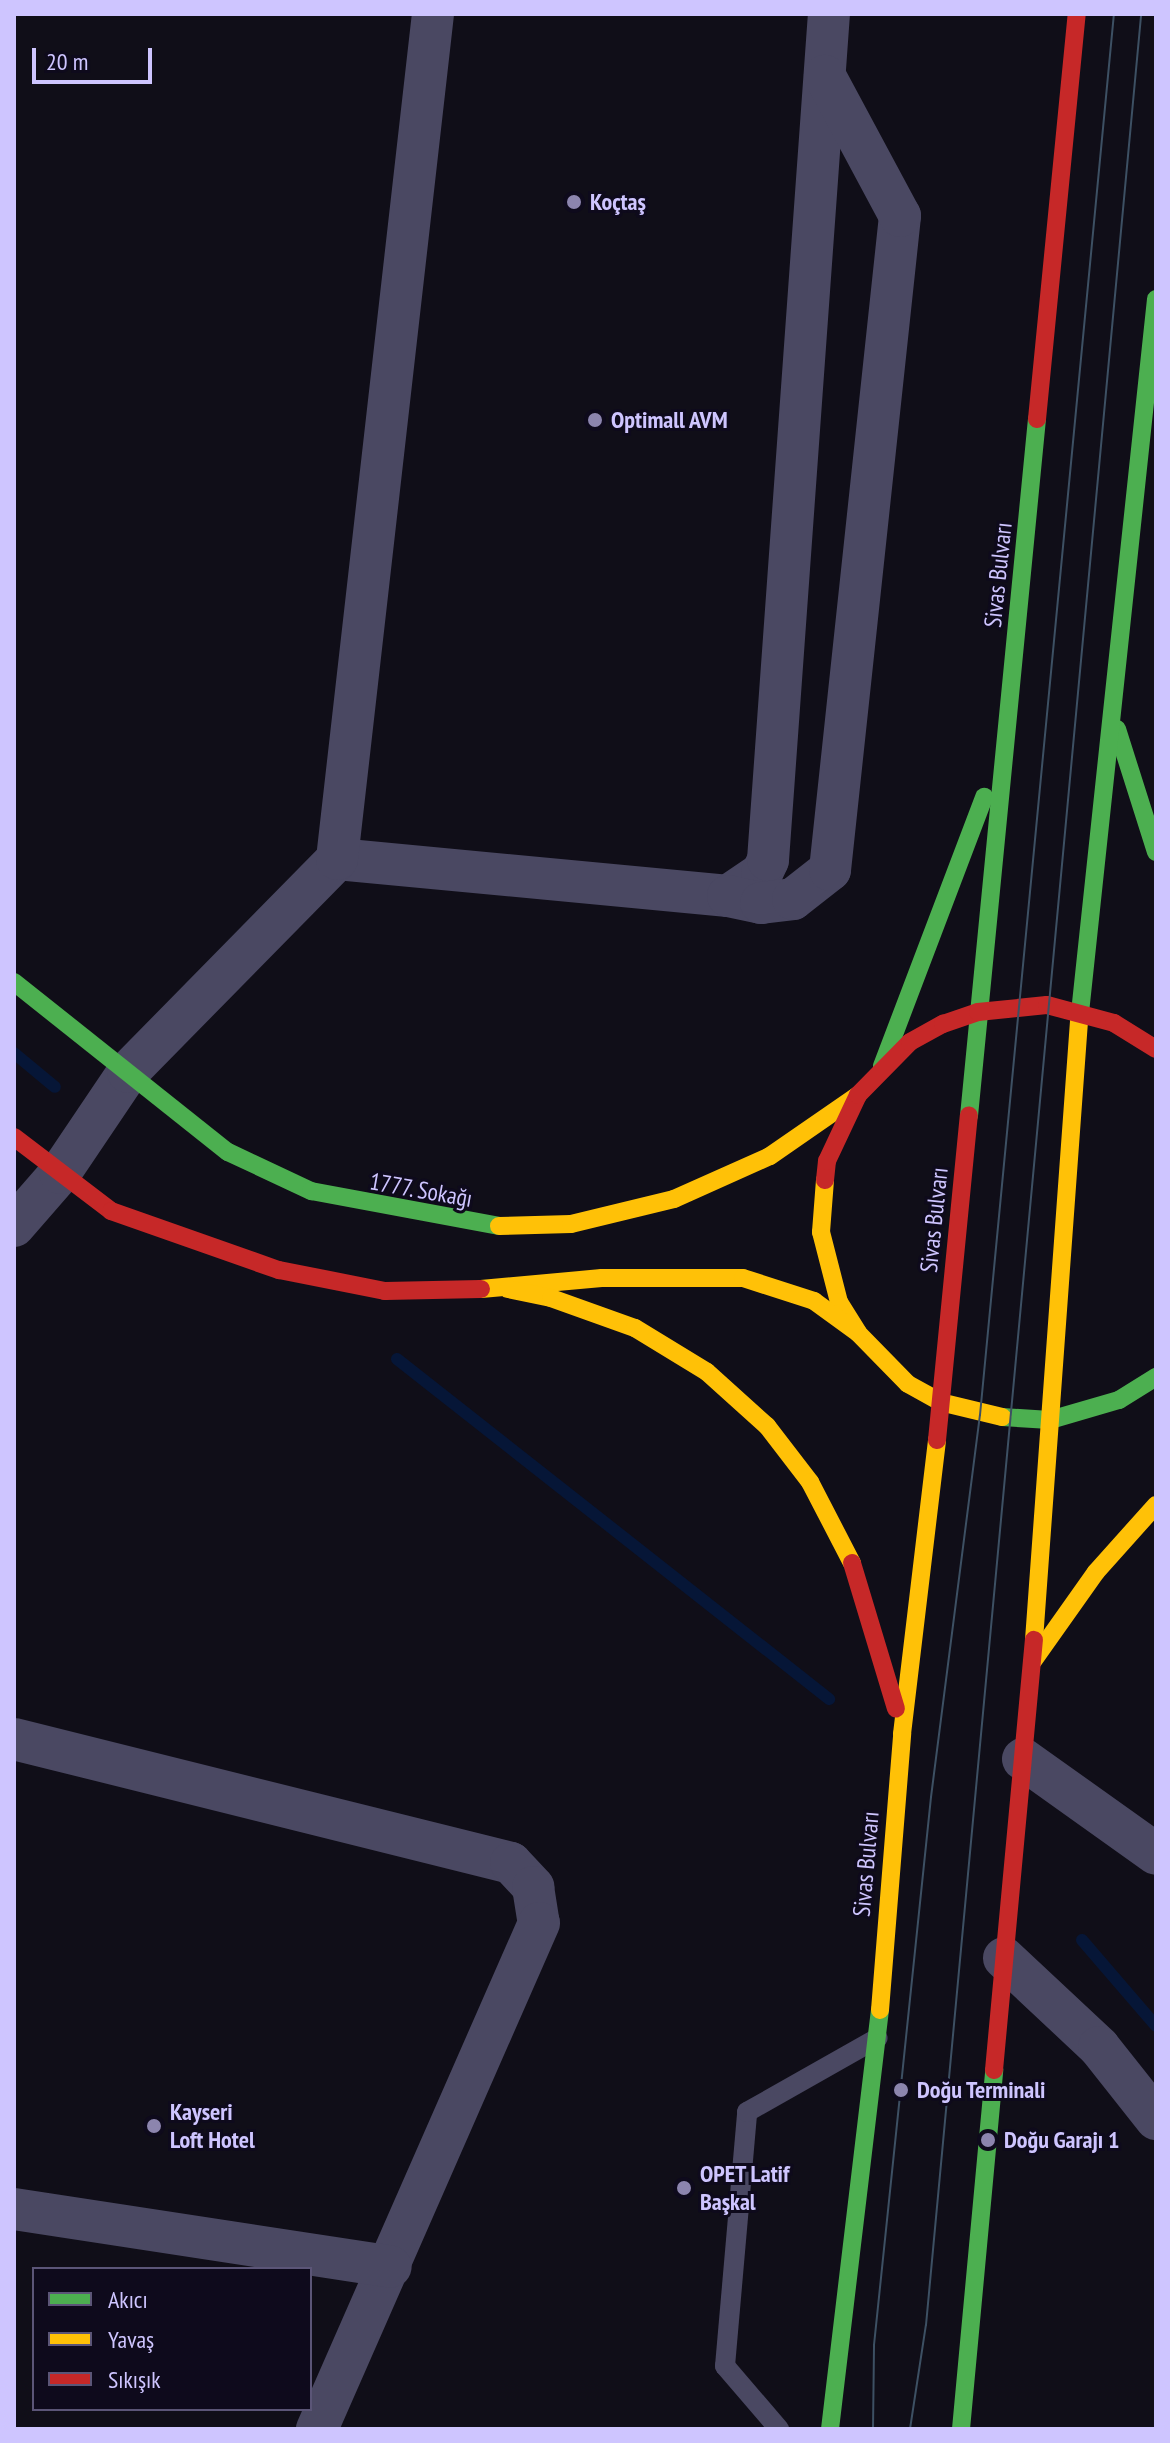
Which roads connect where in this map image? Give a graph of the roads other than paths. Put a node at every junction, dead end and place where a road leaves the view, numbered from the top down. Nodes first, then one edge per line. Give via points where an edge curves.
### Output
1 (433, 14) edge
2 (829, 14) edge
3 (1077, 14) edge
4 (825, 76) junction
5 (1156, 299) edge
6 (1112, 711) junction
7 (1005, 742) junction
8 (1156, 852) edge
9 (337, 859) junction
10 (728, 896) junction
11 (14, 982) edge
12 (1080, 1011) junction
13 (978, 1012) junction
14 (1156, 1049) edge
15 (882, 1066) junction
16 (128, 1072) junction
17 (858, 1095) junction
18 (14, 1137) edge
19 (60, 1173) junction
20 (14, 1226) edge
21 (508, 1289) junction
22 (858, 1333) junction
23 (1154, 1379) edge
24 (940, 1402) junction
25 (1050, 1420) junction
26 (1156, 1505) edge
27 (1032, 1663) junction
28 (902, 1734) junction
29 (14, 1739) edge
30 (1023, 1759) junction
31 (1152, 1843) edge
32 (1004, 1958) junction
33 (878, 2038) junction
34 (1156, 2119) edge
35 (14, 2209) edge
36 (391, 2267) junction
37 (317, 2429) edge
38 (779, 2429) edge
39 (830, 2429) edge
40 (961, 2429) edge

1 - 9 street
2 - 4 street
3 - 7 main road, Sivas Bulvarı
4 - 10 street via 768,860 753,884
4 - 10 street via 900,216 830,870 793,899 761,903
5 - 6 main road
6 - 8 main road
6 - 12 main road
7 - 13 main road, Sivas Bulvarı
7 - 15 main road
9 - 10 street
9 - 16 street
11 - 16 main road, 1777. Sokağı
12 - 13 main road via 1047,1005
12 - 14 main road via 1114,1023
12 - 25 main road
13 - 15 main road via 910,1042
13 - 24 main road, Sivas Bulvarı
15 - 17 main road
16 - 17 main road, 1777. Sokağı via 216,1143 269,1174 346,1201 493,1226 571,1224 674,1199 770,1156
16 - 19 street
17 - 22 main road via 839,1127 821,1196 827,1268
18 - 19 main road
19 - 20 street
19 - 21 main road via 111,1211 279,1270 385,1291
21 - 22 main road via 646,1276 743,1278 814,1301
21 - 28 main road via 566,1302 635,1328 707,1372 767,1426 810,1482 851,1559 888,1671
22 - 24 main road via 908,1384
23 - 25 main road via 1085,1413
24 - 25 main road via 980,1415
24 - 28 main road, Sivas Bulvarı
25 - 27 main road
26 - 27 main road via 1096,1572
27 - 30 main road
28 - 33 main road, Sivas Bulvarı
29 - 36 street via 511,1863 525,1874 539,1903 539,1923
30 - 31 street
30 - 32 main road
32 - 34 street via 1099,2047
32 - 40 main road
33 - 38 lane via 747,2112 725,2366
33 - 39 main road, Sivas Bulvarı
35 - 36 street
36 - 37 street

